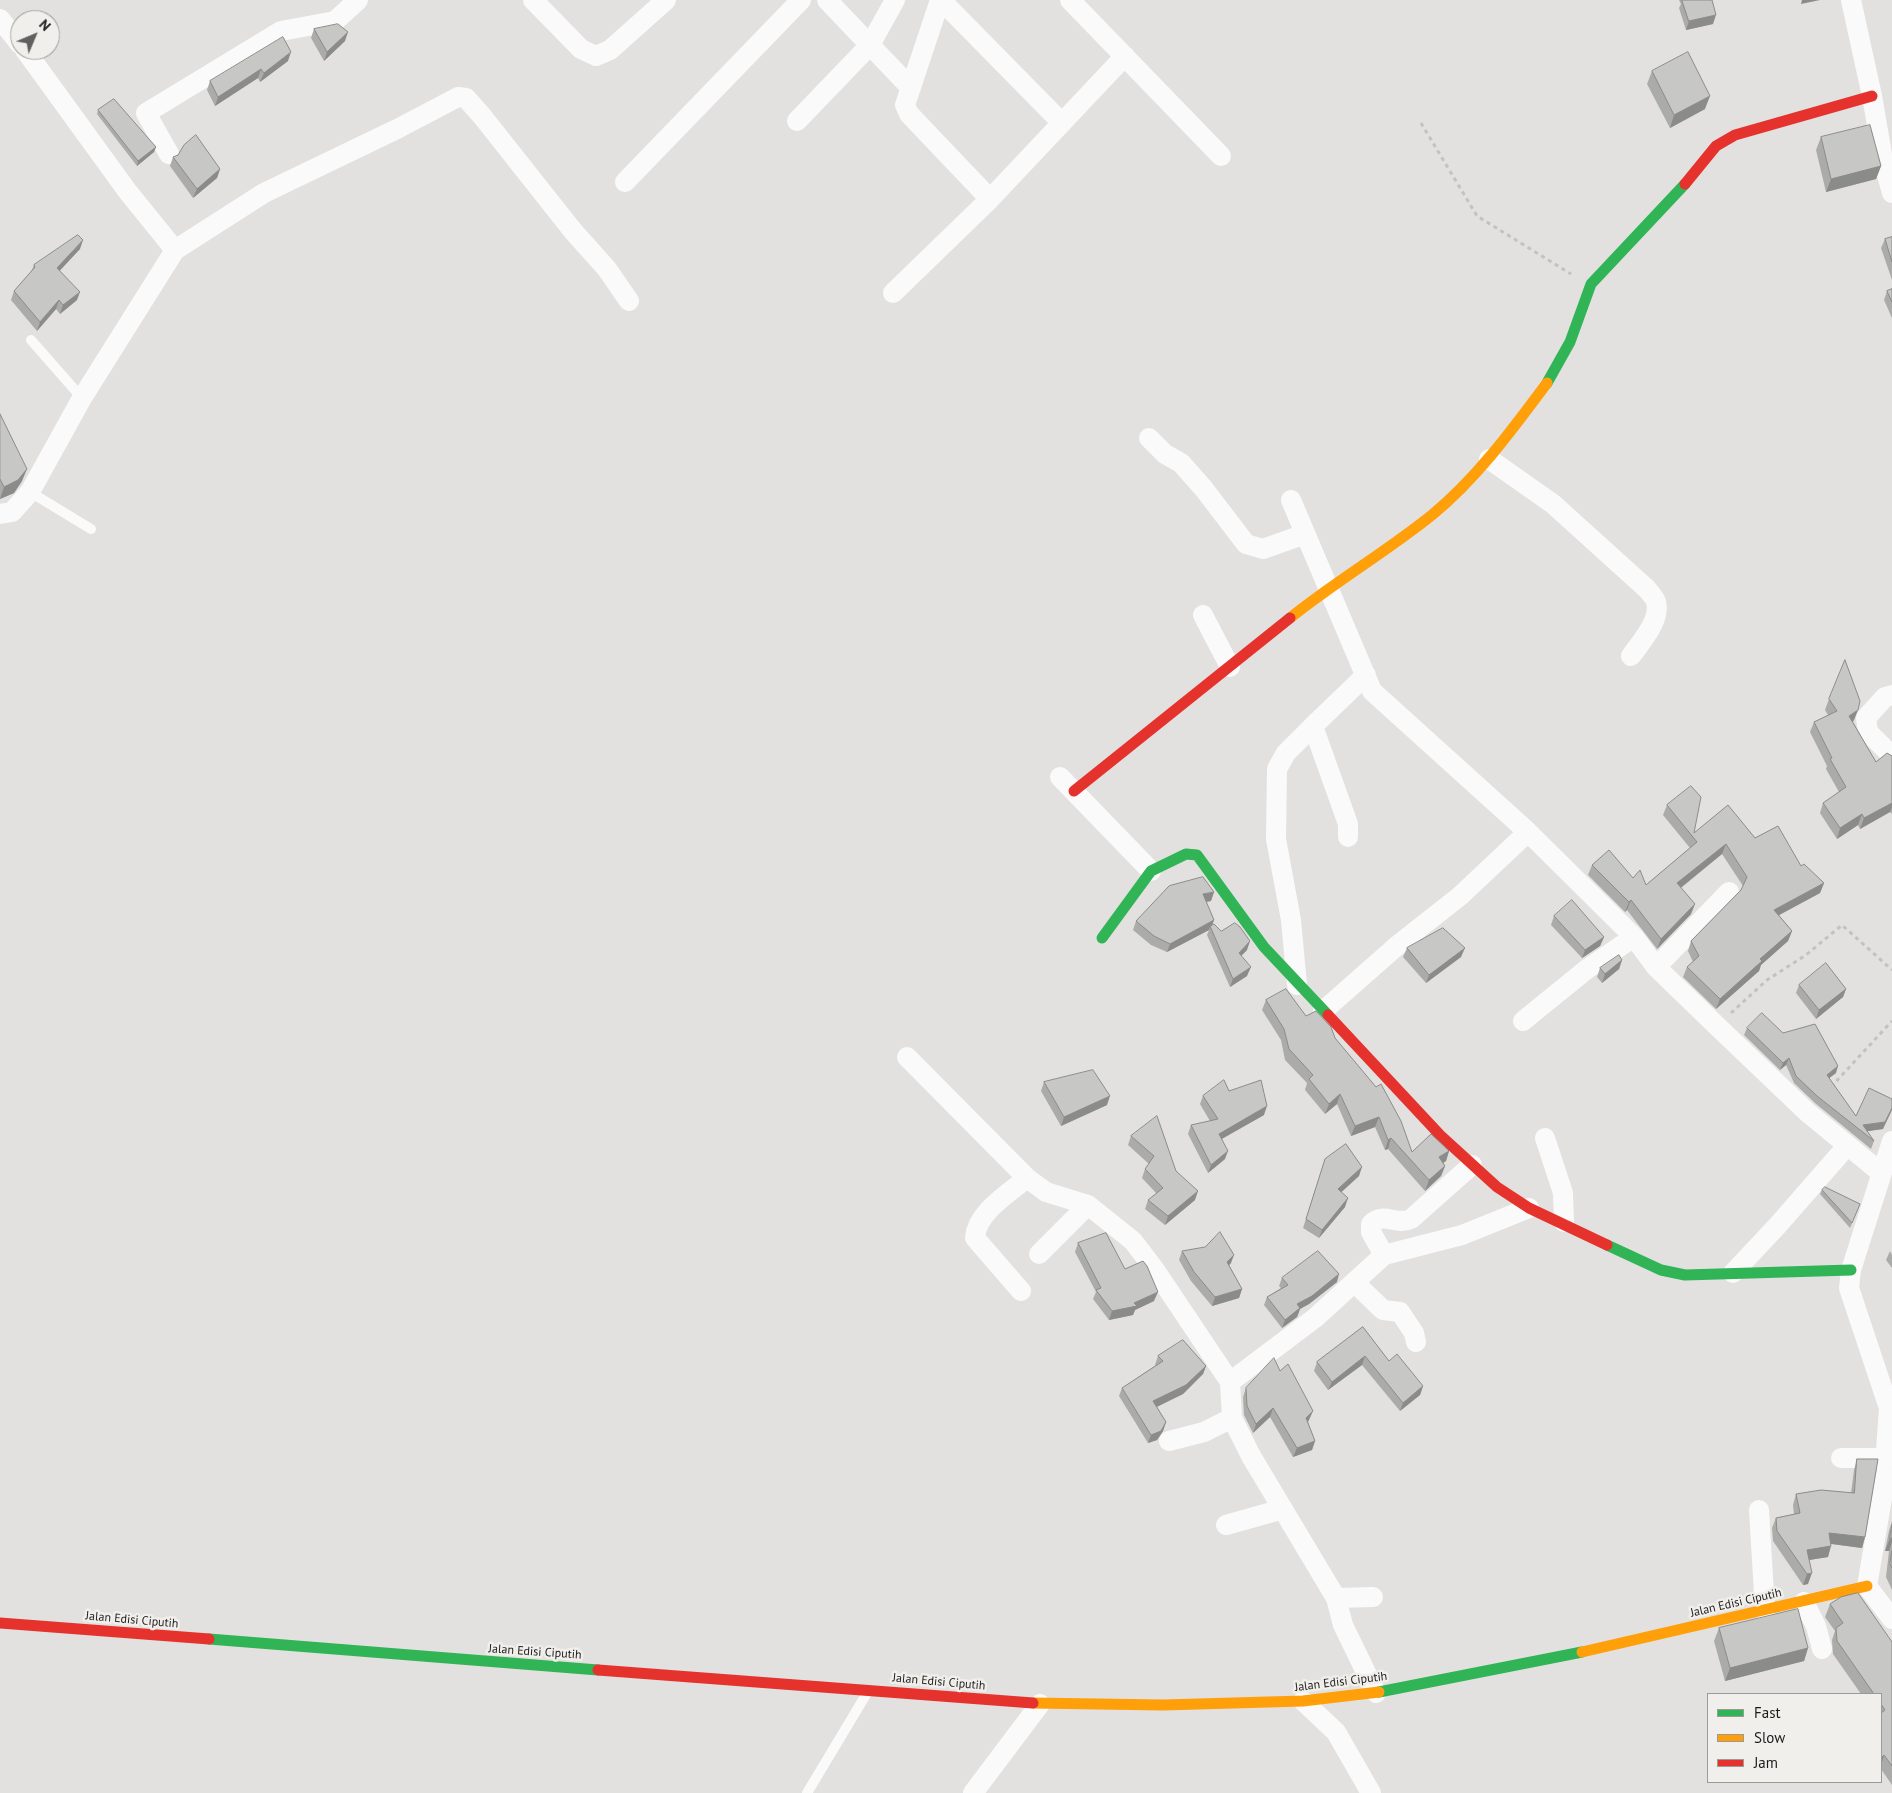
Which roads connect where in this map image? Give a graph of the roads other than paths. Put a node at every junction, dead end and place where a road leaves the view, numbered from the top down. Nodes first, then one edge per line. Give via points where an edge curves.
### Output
1 (358, 0) edge
2 (533, 0) edge
3 (666, 0) edge
4 (802, 0) edge
5 (827, 0) edge
6 (895, 0) edge
7 (941, 0) edge
8 (1070, 0) edge
9 (1851, 0) edge
10 (0, 20) edge
11 (10, 32) edge
12 (870, 45) junction
13 (1125, 56) junction
14 (32, 60) edge
15 (911, 88) junction
16 (1872, 96) junction
17 (797, 121) dead end
18 (1062, 123) junction
19 (169, 154) dead end
20 (1221, 156) dead end
21 (1887, 157) edge
22 (625, 182) dead end
23 (1892, 193) edge
24 (990, 199) junction
25 (175, 250) junction
26 (893, 293) dead end
27 (629, 302) dead end
28 (30, 340) dead end
29 (82, 398) junction
30 (1149, 438) dead end
31 (1489, 459) junction
32 (30, 492) junction
33 (1291, 500) dead end
34 (0, 514) edge
35 (92, 529) dead end
36 (1305, 534) junction
37 (1328, 587) junction
38 (1203, 615) dead end
39 (1631, 656) dead end
40 (1230, 667) junction
41 (1366, 675) junction
42 (1892, 695) edge
43 (1313, 726) junction
44 (1892, 756) edge
45 (1060, 777) dead end
46 (1074, 792) junction
47 (1528, 832) junction
48 (1348, 838) dead end
49 (1151, 871) junction
50 (1729, 892) dead end
51 (1634, 937) junction
52 (1102, 938) dead end
53 (1656, 967) junction
54 (1297, 985) junction
55 (1323, 1010) junction
56 (1523, 1021) dead end
57 (907, 1057) dead end
58 (1545, 1138) dead end
59 (1892, 1141) edge
60 (1847, 1146) junction
61 (1472, 1165) junction
62 (1880, 1172) junction
63 (1027, 1178) junction
64 (1088, 1205) junction
65 (1529, 1208) junction
66 (1564, 1222) junction
67 (1039, 1254) dead end
68 (1384, 1255) junction
69 (1851, 1270) junction
70 (1733, 1273) junction
71 (1354, 1282) junction
72 (1021, 1291) dead end
73 (1416, 1342) dead end
74 (1230, 1382) junction
75 (1232, 1418) junction
76 (1169, 1441) dead end
77 (1841, 1458) dead end
78 (1889, 1458) junction
79 (1283, 1509) junction
80 (1759, 1510) dead end
81 (1226, 1525) dead end
82 (1867, 1586) junction
83 (1373, 1597) dead end
84 (1336, 1598) junction
85 (1804, 1602) junction
86 (1765, 1611) junction
87 (1892, 1619) edge
88 (0, 1623) edge
89 (1822, 1649) dead end
90 (869, 1690) junction
91 (1376, 1693) junction
92 (1303, 1701) junction
93 (1040, 1704) junction
94 (807, 1793) edge
95 (973, 1793) edge
96 (1371, 1793) edge

1 - 19 street via 335,21 281,31 146,113
2 - 3 street via 581,49 596,56 610,50
4 - 22 street
5 - 12 street
6 - 12 street
7 - 15 street
7 - 18 street
8 - 13 street
9 - 16 street
10 - 11 street
12 - 15 street
12 - 17 street
13 - 18 street
13 - 20 street
14 - 25 street via 128,192
15 - 24 street via 905,105 909,114
16 - 21 street
16 - 31 street via 1735,135 1716,146 1680,190 1591,284 1570,342 1550,379
18 - 24 street
21 - 23 street
24 - 26 street
25 - 27 street via 264,193 464,96 607,268
25 - 29 street
28 - 29 lane
29 - 32 street
30 - 36 street via 1180,463 1204,489 1246,544 1263,549
31 - 37 street via 1433,514 1362,567
31 - 39 street via 1553,504 1647,589 1656,601 1657,613
32 - 34 street via 12,512
32 - 35 lane
33 - 36 street
36 - 37 street
37 - 40 street
37 - 41 street
38 - 40 street
40 - 46 street
41 - 43 street
41 - 47 street via 1372,691
42 - 44 street via 1885,697 1866,718 1868,732
43 - 48 street via 1348,824
43 - 54 street via 1286,753 1276,769 1276,839 1291,920
45 - 46 street
46 - 49 street
47 - 51 street
47 - 55 street via 1460,896
49 - 52 street
49 - 54 street via 1186,854 1197,855 1264,948
50 - 53 street
51 - 53 street
51 - 56 street via 1587,969
53 - 60 street
54 - 55 street
55 - 61 street
57 - 63 street
58 - 66 street via 1563,1193
59 - 62 street
60 - 62 street
60 - 70 street
61 - 65 street
61 - 68 street via 1411,1219 1400,1222 1379,1218 1371,1224 1371,1232
62 - 69 street
63 - 64 street via 1046,1192
63 - 72 street via 981,1219 975,1229 975,1238
64 - 67 street
64 - 74 street via 1138,1248
65 - 66 street
65 - 68 street via 1462,1236
66 - 70 street via 1662,1270 1685,1275
68 - 71 street
69 - 70 street
69 - 78 street via 1849,1288 1853,1306 1889,1408 1886,1451
71 - 73 street via 1383,1310 1400,1312
71 - 74 street via 1315,1318
74 - 75 street
75 - 76 street via 1204,1432
75 - 79 street
77 - 78 street
78 - 82 street
79 - 81 street
79 - 84 street
80 - 86 street
82 - 85 street, Jalan Edisi Ciputih
82 - 87 street
83 - 84 street
84 - 91 street via 1342,1625
85 - 86 street, Jalan Edisi Ciputih
85 - 89 street via 1816,1626
86 - 91 street, Jalan Edisi Ciputih via 1567,1656
88 - 90 street, Jalan Edisi Ciputih
90 - 93 street, Jalan Edisi Ciputih
90 - 94 lane
91 - 92 street, Jalan Edisi Ciputih
92 - 93 street, Jalan Edisi Ciputih
92 - 96 street via 1336,1732
93 - 95 street

